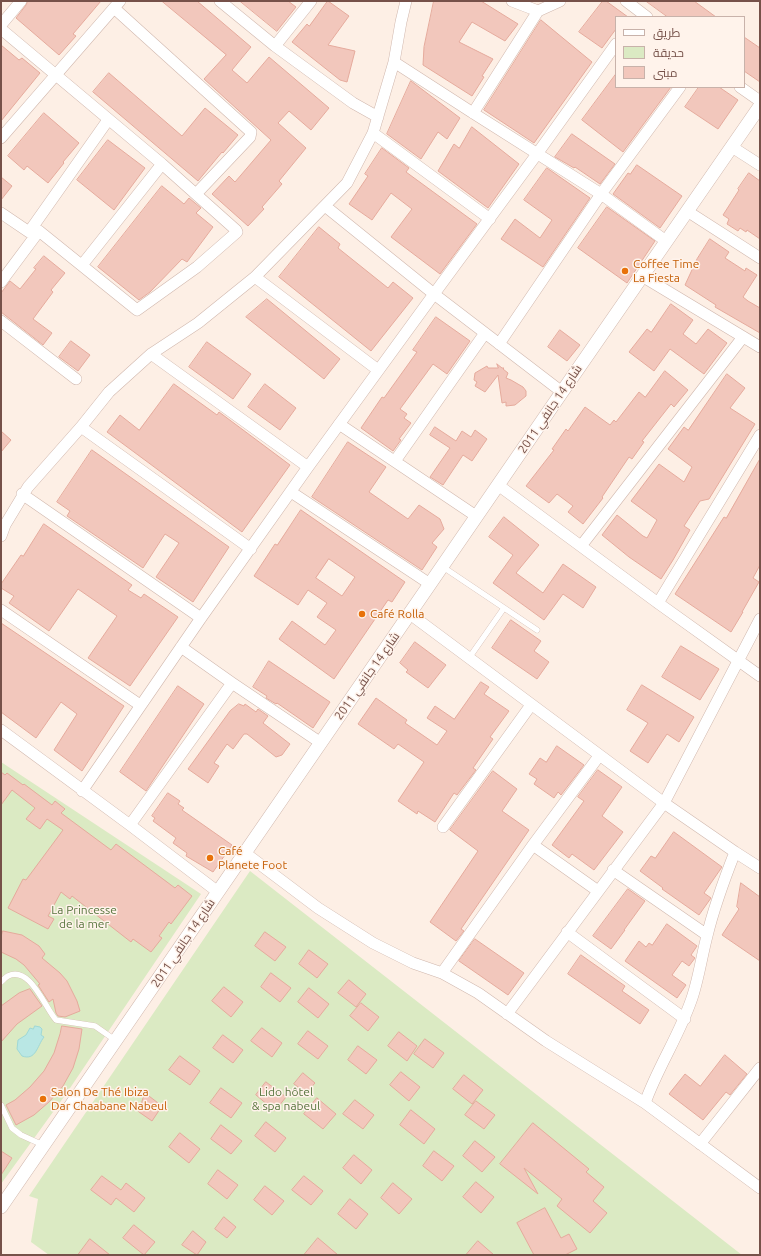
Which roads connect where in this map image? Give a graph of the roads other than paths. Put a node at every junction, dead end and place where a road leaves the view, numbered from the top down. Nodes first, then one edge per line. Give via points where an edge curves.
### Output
1 (20, 1) edge
2 (220, 1) edge
3 (311, 1) edge
4 (406, 1) edge
5 (512, 1) edge
6 (560, 1) edge
7 (626, 1) edge
8 (117, 5) edge
9 (538, 11) junction
10 (641, 15) edge
11 (1, 25) edge
12 (1, 29) edge
13 (615, 45) edge
14 (275, 46) junction
15 (394, 62) junction
16 (56, 76) junction
17 (679, 88) edge
18 (741, 88) edge
19 (760, 101) edge
20 (760, 106) edge
21 (473, 113) junction
22 (378, 117) junction
23 (108, 120) junction
24 (373, 133) junction
25 (1, 138) edge
26 (732, 147) junction
27 (538, 154) junction
28 (162, 164) junction
29 (760, 165) edge
30 (196, 194) junction
31 (601, 194) junction
32 (325, 206) junction
33 (687, 210) junction
34 (1, 213) edge
35 (490, 219) junction
36 (34, 231) junction
37 (666, 241) junction
38 (760, 258) edge
39 (82, 265) junction
40 (642, 276) junction
41 (256, 277) junction
42 (1, 281) edge
43 (434, 294) junction
44 (1, 321) edge
45 (484, 333) junction
46 (743, 337) junction
47 (499, 344) junction
48 (760, 347) edge
49 (151, 354) junction
50 (378, 370) junction
51 (76, 379) dead end
52 (562, 392) junction
53 (340, 424) junction
54 (81, 426) junction
55 (760, 435) edge
56 (396, 461) junction
57 (308, 467) junction
58 (498, 485) junction
59 (291, 492) junction
60 (22, 494) junction
61 (476, 516) junction
62 (1, 536) edge
63 (581, 546) junction
64 (251, 549) junction
65 (442, 567) junction
66 (430, 584) junction
67 (658, 603) junction
68 (504, 608) junction
69 (1, 610) edge
70 (410, 614) junction
71 (201, 618) junction
72 (760, 619) edge
73 (537, 630) dead end
74 (181, 647) junction
75 (469, 658) junction
76 (739, 660) junction
77 (760, 676) edge
78 (232, 683) junction
79 (531, 705) junction
80 (140, 706) junction
81 (1, 730) edge
82 (321, 743) junction
83 (599, 756) junction
84 (82, 791) junction
85 (664, 803) junction
86 (130, 825) junction
87 (443, 827) dead end
88 (533, 845) junction
89 (735, 852) junction
90 (245, 853) junction
91 (760, 868) edge
92 (613, 870) junction
93 (598, 891) junction
94 (218, 892) junction
95 (567, 932) junction
96 (708, 935) junction
97 (442, 973) junction
98 (1, 982) edge
99 (507, 1014) junction
100 (685, 1019) junction
101 (116, 1040) junction
102 (760, 1068) edge
103 (645, 1103) junction
104 (1, 1105) edge
105 (700, 1144) junction
106 (43, 1146) junction
107 (760, 1188) edge
108 (1, 1207) edge

1 - 11 street
2 - 14 street
3 - 14 street
4 - 15 street
5 - 9 street
6 - 9 street
7 - 10 street
8 - 16 street
8 - 30 street via 251,132
9 - 21 street
12 - 16 street
13 - 27 street
14 - 22 street via 353,103
15 - 21 street
15 - 22 street
16 - 23 street
16 - 25 street
17 - 31 street
18 - 19 street
20 - 26 street, شارع 14 جانفي 2011
21 - 27 street
22 - 24 street
23 - 28 street
23 - 36 street
24 - 32 street via 347,184
24 - 35 street
26 - 29 street
26 - 33 street, شارع 14 جانفي 2011
27 - 31 street
27 - 35 street
28 - 30 street
28 - 39 street
30 - 39 street via 236,230 236,233 197,268 140,309 134,309
31 - 37 street
31 - 47 street
32 - 41 street
32 - 43 street
33 - 37 street, شارع 14 جانفي 2011
33 - 38 street
34 - 36 street
35 - 43 street
36 - 39 street
36 - 42 street
37 - 40 street, شارع 14 جانفي 2011
40 - 46 street
40 - 52 street, شارع 14 جانفي 2011
41 - 49 street via 198,323
41 - 50 street
43 - 45 street
43 - 50 street
44 - 51 street
45 - 47 street
45 - 56 street
46 - 48 street
46 - 63 street
47 - 52 street
49 - 54 street via 109,392
49 - 57 street
50 - 53 street
52 - 58 street, شارع 14 جانفي 2011
53 - 56 street
53 - 57 street
54 - 60 street
54 - 64 street
55 - 67 street
56 - 61 street
57 - 59 street
58 - 61 street, شارع 14 جانفي 2011
58 - 63 street
59 - 64 street
59 - 66 street
60 - 62 street
60 - 71 street
61 - 65 street, شارع 14 جانفي 2011
63 - 67 street
64 - 71 street
65 - 66 street, شارع 14 جانفي 2011
65 - 68 lane
66 - 70 street, شارع 14 جانفي 2011
67 - 76 street
68 - 73 lane
68 - 75 lane
69 - 80 street
70 - 75 street
70 - 82 street, شارع 14 جانفي 2011
71 - 74 street
72 - 76 street
74 - 78 street
74 - 80 street
75 - 79 street
76 - 77 street
76 - 85 street
78 - 82 street
78 - 86 street
79 - 83 street
79 - 87 street
80 - 84 street
81 - 84 street
82 - 90 street, شارع 14 جانفي 2011
83 - 85 street
83 - 88 street
84 - 86 street
85 - 89 street
85 - 92 street
86 - 94 street
88 - 93 street
88 - 97 street
89 - 91 street
89 - 96 street via 723,881
90 - 94 street, شارع 14 جانفي 2011
90 - 97 street via 318,908 373,943 413,963
92 - 93 street
92 - 96 street
93 - 95 street
94 - 101 street, شارع 14 جانفي 2011
95 - 99 street
95 - 100 street
96 - 100 street via 694,994
97 - 99 street via 478,993
98 - 101 lane via 16,974 26,978 56,1020 95,1026
99 - 103 street
100 - 103 street
101 - 106 street, شارع 14 جانفي 2011
102 - 105 street
103 - 105 street
104 - 106 lane via 12,1128
105 - 107 street
106 - 108 street, شارع 14 جانفي 2011

